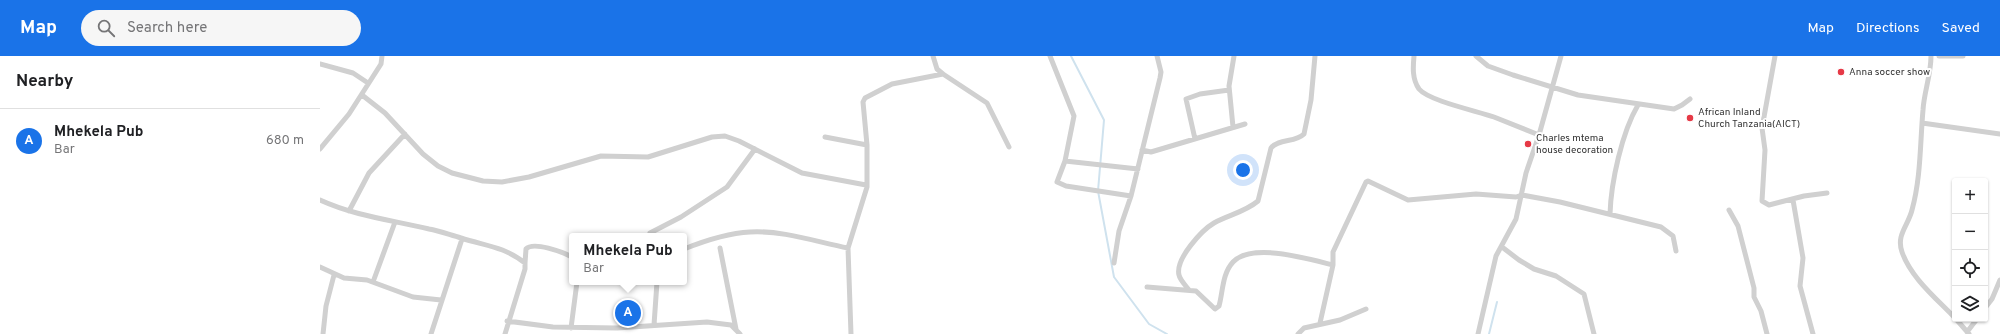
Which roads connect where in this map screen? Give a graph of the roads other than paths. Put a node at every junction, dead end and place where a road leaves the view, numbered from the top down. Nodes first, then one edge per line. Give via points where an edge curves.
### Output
1 (382, 56) edge
2 (933, 56) edge
3 (1050, 56) edge
4 (1156, 56) edge
5 (1234, 56) edge
6 (1314, 56) edge
7 (1414, 56) edge
8 (1476, 56) edge
9 (1560, 56) edge
10 (1775, 56) edge
11 (1931, 56) edge
12 (1939, 56) edge
13 (1963, 56) edge
14 (320, 64) edge
15 (943, 74) junction
16 (368, 83) junction
17 (1553, 86) junction
18 (1229, 90) junction
19 (362, 95) junction
20 (1690, 99) dead end
21 (1638, 105) junction
22 (1922, 123) junction
23 (1245, 124) dead end
24 (1233, 127) junction
25 (405, 134) junction
26 (2000, 134) edge
27 (1539, 135) junction
28 (825, 137) dead end
29 (1195, 139) junction
30 (867, 145) junction
31 (1009, 148) dead end
32 (320, 149) edge
33 (755, 149) junction
34 (1142, 150) junction
35 (1065, 161) junction
36 (1138, 169) junction
37 (866, 185) junction
38 (1827, 193) dead end
39 (1522, 195) junction
40 (1131, 196) junction
41 (320, 200) edge
42 (1793, 200) junction
43 (1729, 210) dead end
44 (350, 211) junction
45 (1610, 214) junction
46 (395, 222) junction
47 (650, 233) dead end
48 (462, 239) junction
49 (1502, 247) junction
50 (687, 248) edge
51 (720, 248) dead end
52 (848, 248) junction
53 (1676, 251) dead end
54 (569, 256) edge
55 (525, 263) junction
56 (1114, 264) dead end
57 (1332, 265) junction
58 (320, 267) edge
59 (334, 275) junction
60 (2000, 280) edge
61 (373, 282) junction
62 (577, 285) edge
63 (657, 285) edge
64 (1147, 287) dead end
65 (1189, 290) junction
66 (441, 300) junction
67 (1988, 304) edge
68 (1366, 308) dead end
69 (1952, 316) edge
70 (507, 321) junction
71 (1958, 322) edge
72 (1974, 322) edge
73 (1320, 324) junction
74 (654, 325) junction
75 (645, 327) junction
76 (571, 328) junction
77 (736, 329) junction
78 (1968, 333) edge
79 (323, 334) edge
80 (431, 334) edge
81 (505, 334) edge
82 (646, 334) edge
83 (740, 334) edge
84 (851, 334) edge
85 (1298, 334) edge
86 (1478, 334) edge
87 (1594, 334) edge
88 (1767, 334) edge
89 (1813, 334) edge

1 - 16 street via 381,64
2 - 15 street via 937,69
3 - 35 street via 1074,116
4 - 34 street via 1161,72
5 - 18 street
6 - 65 street via 1311,100 1304,134 1299,138 1274,144 1271,148 1258,201 1211,226 1189,248 1178,272
7 - 27 street via 1413,72 1420,90 1440,100 1492,116
8 - 17 street via 1488,66
9 - 17 street
10 - 42 street via 1762,128 1765,150 1762,202 1769,205
11 - 22 street
12 - 13 street
14 - 16 street via 353,73
15 - 30 street via 892,84 865,98 862,106
15 - 31 street via 988,103
16 - 19 street
17 - 21 street via 1578,95
17 - 27 street
18 - 24 street
18 - 29 street via 1200,94 1186,99
19 - 25 street via 385,113
19 - 32 street via 340,127
20 - 21 street via 1674,109
21 - 45 street via 1631,116 1622,146 1610,195
22 - 26 street
22 - 69 street via 1920,174 1912,212 1902,230 1900,242 1910,270
23 - 24 street
24 - 29 street
25 - 33 street via 423,154 443,169 495,182 530,177 601,156 648,157 712,137 731,138
25 - 44 street via 369,172
27 - 39 street via 1526,173
28 - 30 street
29 - 34 street via 1151,152
30 - 37 street
33 - 37 street via 802,173
33 - 47 street via 726,187 681,217
34 - 36 street
35 - 36 street
35 - 40 street via 1057,180 1059,184
36 - 40 street
37 - 52 street
38 - 42 street
39 - 45 street
39 - 49 street via 1516,220
39 - 57 street via 1516,197 1476,194 1408,200 1368,181 1333,252
40 - 56 street via 1119,231
41 - 44 street
42 - 89 street via 1804,258 1800,286
43 - 88 street via 1738,226 1754,297 1760,306
44 - 46 street
45 - 53 street via 1661,227 1673,236
46 - 48 street
46 - 61 street
48 - 55 street via 504,249
48 - 66 street
49 - 86 street via 1496,256
49 - 87 street via 1534,269 1556,276 1584,294
50 - 52 street via 740,233 758,232
51 - 77 street
52 - 84 street
54 - 55 street via 542,246 529,246 526,248
55 - 70 street
57 - 65 street via 1274,253 1249,254 1232,263 1224,281 1217,309 1212,308 1198,292
57 - 73 street
58 - 59 street
59 - 61 street
59 - 79 street via 326,306
60 - 67 street
61 - 66 street via 413,297
62 - 76 street
63 - 74 street
64 - 65 street
66 - 80 street
68 - 73 street via 1344,319
70 - 76 street
70 - 81 street
71 - 78 street
72 - 78 street
73 - 85 street via 1304,328
74 - 75 street
74 - 77 street via 707,322 725,323
75 - 76 street
75 - 82 street
77 - 83 street

